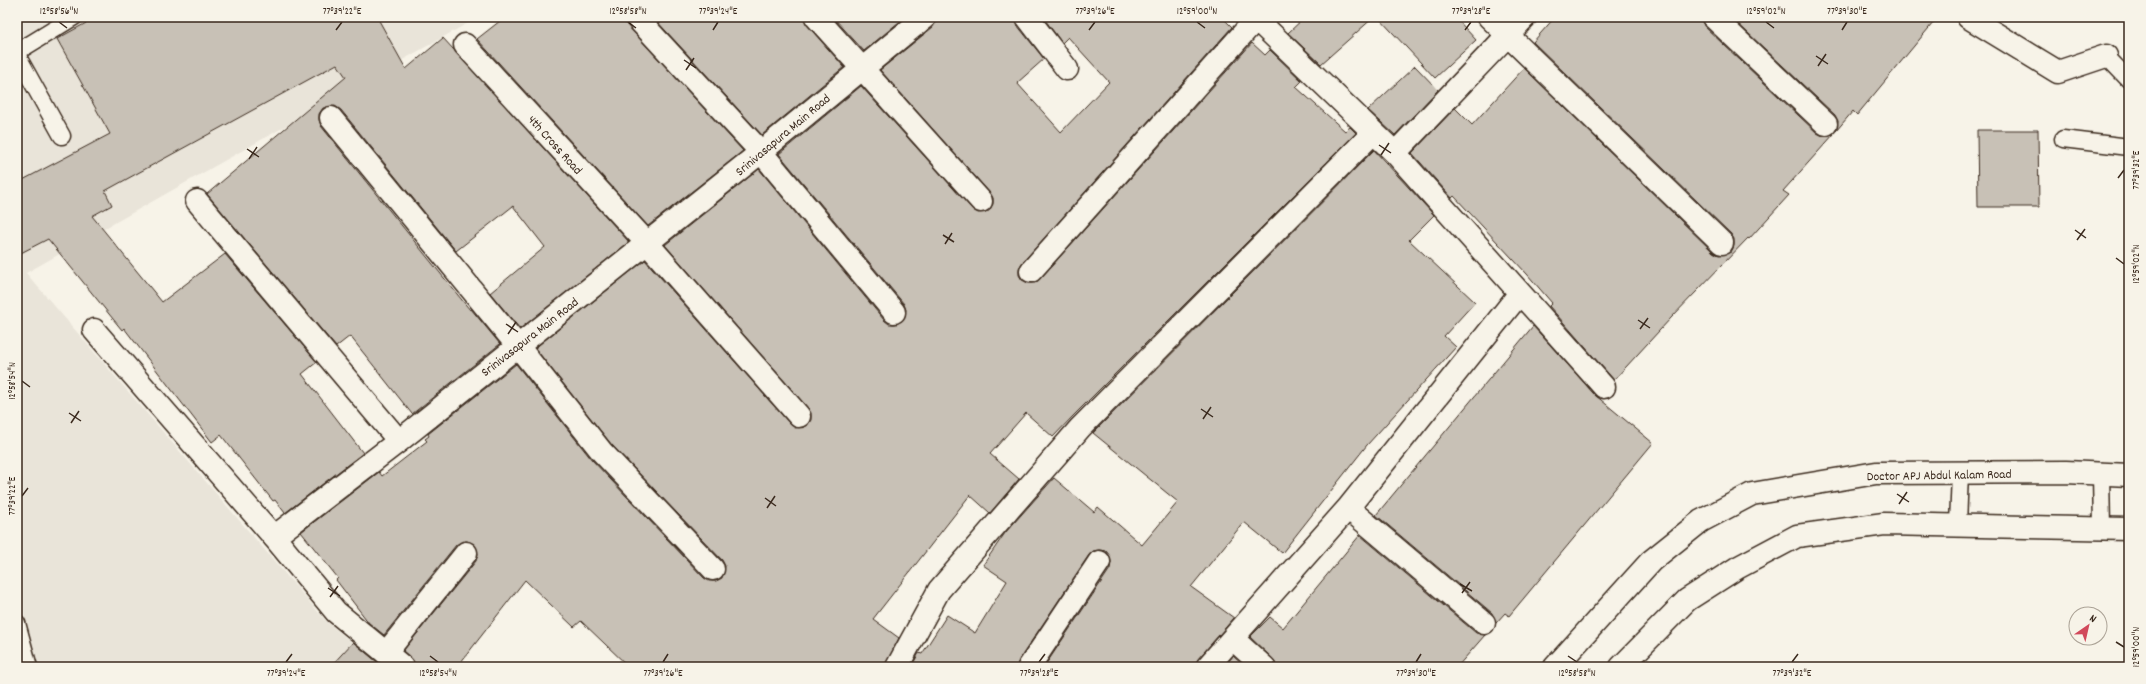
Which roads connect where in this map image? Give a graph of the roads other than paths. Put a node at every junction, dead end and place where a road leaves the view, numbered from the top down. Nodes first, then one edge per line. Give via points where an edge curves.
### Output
1 (74, 17) edge
2 (636, 17) edge
3 (816, 17) edge
4 (925, 17) edge
5 (1026, 17) edge
6 (1489, 17) edge
7 (1525, 17) edge
8 (1713, 17) edge
9 (1968, 17) edge
10 (1255, 18) edge
11 (1508, 36) junction
12 (465, 44) dead end
13 (17, 53) edge
14 (2106, 56) joint
15 (862, 68) junction
16 (1067, 69) dead end
17 (2129, 80) edge
18 (331, 118) dead end
19 (1826, 124) dead end
20 (1373, 133) junction
21 (62, 136) dead end
22 (2063, 138) dead end
23 (2129, 147) edge
24 (761, 152) junction
25 (1395, 153) junction
26 (197, 201) dead end
27 (981, 201) dead end
28 (1722, 243) dead end
29 (647, 244) junction
30 (1030, 272) dead end
31 (1520, 293) junction
32 (894, 312) dead end
33 (94, 330) dead end
34 (517, 345) junction
35 (1604, 387) dead end
36 (799, 416) dead end
37 (399, 441) junction
38 (1960, 472) junction
39 (2101, 473) junction
40 (2129, 475) edge
41 (1348, 508) junction
42 (1958, 525) junction
43 (2102, 529) junction
44 (2129, 529) edge
45 (274, 537) junction
46 (466, 553) dead end
47 (1099, 562) dead end
48 (713, 569) dead end
49 (17, 623) edge
50 (1484, 623) dead end
51 (1233, 639) junction
52 (386, 653) junction
53 (29, 667) edge
54 (403, 667) edge
55 (897, 667) edge
56 (1029, 667) edge
57 (1207, 667) edge
58 (1264, 667) edge
59 (1555, 667) edge
60 (1621, 667) edge

1 - 13 lane
2 - 24 street
3 - 15 street
4 - 15 street, Srinivasapura Main Road
5 - 16 street
6 - 11 street
7 - 11 street
8 - 19 street
9 - 14 street via 2058,72
10 - 20 street
10 - 30 street
11 - 25 street
11 - 28 street
12 - 29 street, 4th Cross Road
13 - 21 lane
14 - 17 lane
15 - 24 street, Srinivasapura Main Road
15 - 27 street
18 - 34 street
20 - 25 street
20 - 55 street via 1080,428 939,590
22 - 23 lane
24 - 29 street, Srinivasapura Main Road
24 - 32 street
25 - 31 street
26 - 37 street
29 - 34 street, Srinivasapura Main Road
29 - 36 street, 4th Cross Road
31 - 35 street
31 - 41 street
33 - 45 street
34 - 37 street, Srinivasapura Main Road
34 - 48 street via 602,452
37 - 45 street, Srinivasapura Main Road
38 - 39 street, Doctor APJ Abdul Kalam Road
38 - 42 lane
38 - 59 street, Doctor APJ Abdul Kalam Road via 1876,473 1752,494 1701,521 1651,561
39 - 40 street, Doctor APJ Abdul Kalam Road
39 - 43 lane
41 - 50 street
41 - 51 street
42 - 43 street
42 - 60 street via 1884,524 1797,536 1737,568 1687,600
43 - 44 street
45 - 52 street via 336,612
46 - 52 street
47 - 56 street
49 - 53 lane
51 - 57 street
51 - 58 street
52 - 54 street

